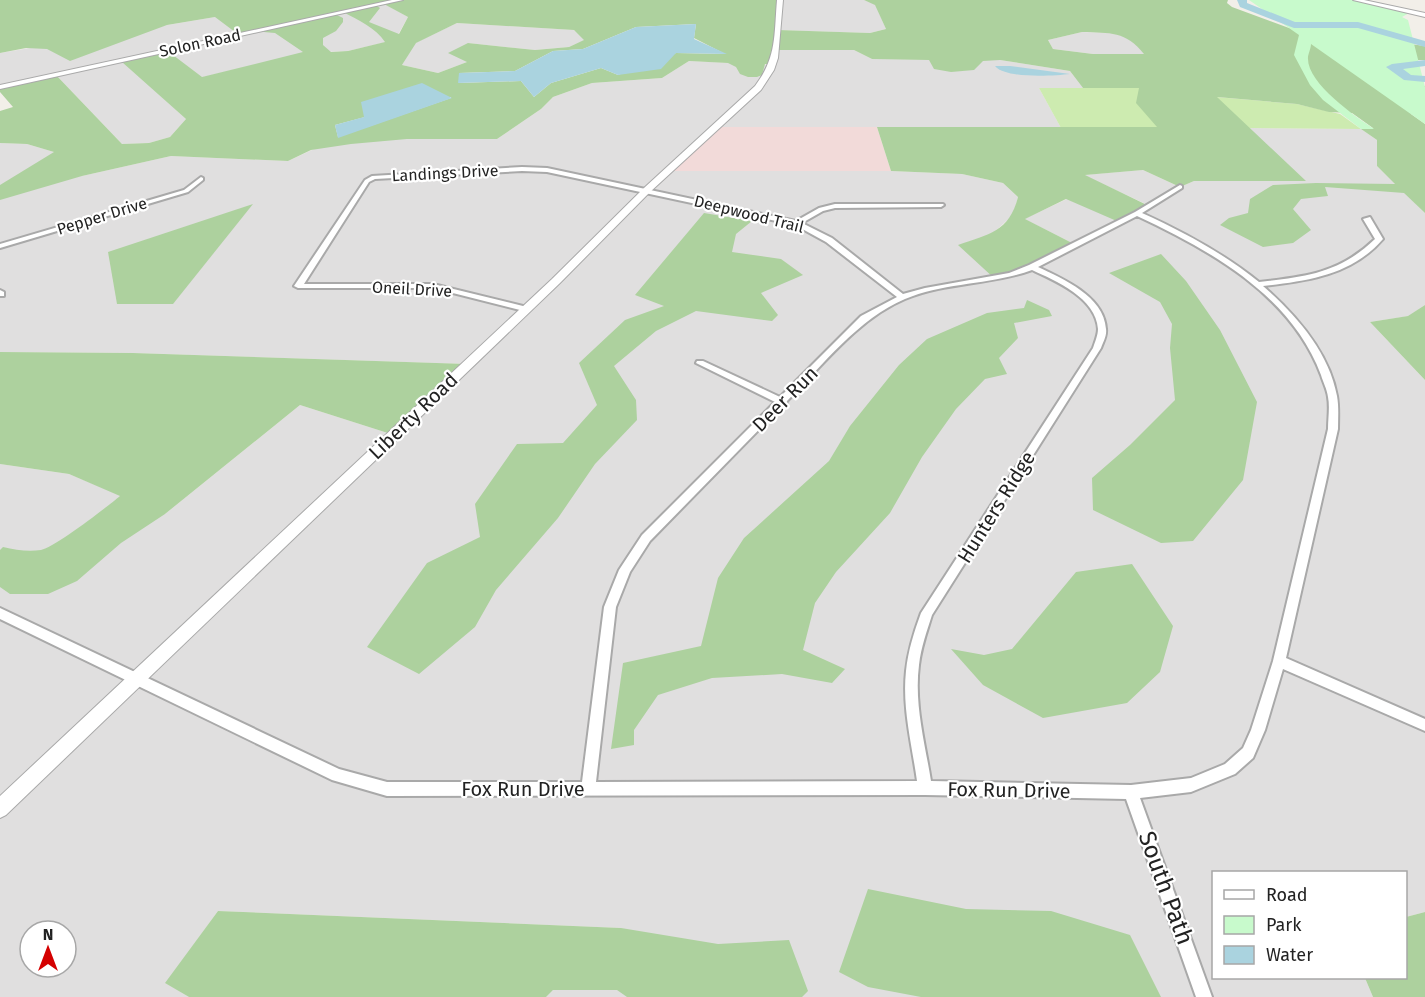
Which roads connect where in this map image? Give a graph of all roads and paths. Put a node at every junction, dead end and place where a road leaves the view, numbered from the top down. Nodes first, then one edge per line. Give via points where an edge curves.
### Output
1 (400, 0) edge
2 (780, 0) edge
3 (1356, 0) edge
4 (1425, 15) edge
5 (0, 87) edge
6 (201, 179) dead end
7 (1180, 187) dead end
8 (647, 190) junction
9 (941, 204) dead end
10 (1137, 213) junction
11 (1367, 219) dead end
12 (797, 223) junction
13 (0, 246) edge
14 (1032, 267) junction
15 (1258, 284) junction
16 (298, 286) joint
17 (902, 297) junction
18 (524, 309) junction
19 (700, 363) dead end
20 (783, 402) junction
21 (0, 613) edge
22 (1279, 661) junction
23 (138, 678) junction
24 (1425, 725) edge
25 (925, 788) junction
26 (588, 789) junction
27 (1131, 792) junction
28 (0, 809) edge
29 (1202, 991) edge

1 - 5 street, Solon Road
2 - 8 street, Liberty Road via 771,71 758,88
3 - 4 street
6 - 13 street, Pepper Drive via 186,191
7 - 10 street, Deer Run
8 - 12 street, Deepwood Trail
8 - 16 street, Landings Drive via 536,169 374,177 367,181
8 - 18 street, Liberty Road
9 - 12 street via 835,206
10 - 14 street, Deer Run
10 - 15 street, Fox Run Drive via 1200,244
11 - 15 street via 1379,240 1348,265 1323,275
12 - 17 street, Deepwood Trail via 829,240
14 - 17 street, Deer Run via 1011,275
14 - 25 street, Hunters Ridge via 1080,294 1098,317 1102,332 1097,348 927,614 916,643 912,674
15 - 22 street, Fox Run Drive via 1306,338 1322,364 1333,395 1333,429
16 - 18 street, Oneil Drive via 433,286
17 - 20 street, Deer Run via 864,318
18 - 23 street, Liberty Road
19 - 20 street
20 - 26 street, Deer Run via 646,538 626,570 610,607
21 - 23 street, Fox Run Drive
22 - 24 street
22 - 27 street, Fox Run Drive via 1248,753 1230,769 1191,785
23 - 26 street, Fox Run Drive via 337,775 387,789
23 - 28 street, Liberty Road
25 - 26 street, Fox Run Drive
25 - 27 street, Fox Run Drive
27 - 29 street, South Path

